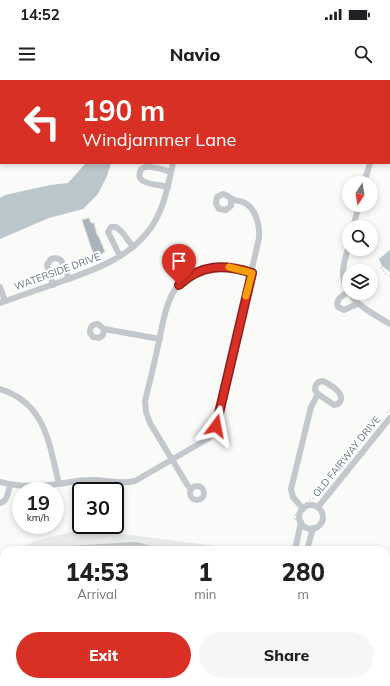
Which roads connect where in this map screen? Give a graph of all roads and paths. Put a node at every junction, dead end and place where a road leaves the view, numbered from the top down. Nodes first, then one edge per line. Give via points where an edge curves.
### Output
1 (173, 164) edge
2 (370, 164) edge
3 (171, 172) junction
4 (366, 176) edge
5 (168, 187) junction
6 (231, 199) dead end
7 (133, 247) junction
8 (390, 254) edge
9 (120, 256) junction
10 (252, 273) junction
11 (390, 276) edge
12 (69, 279) junction
13 (53, 285) junction
14 (0, 288) edge
15 (342, 297) edge
16 (354, 300) edge
17 (3, 302) edge
18 (357, 304) junction
19 (390, 324) edge
20 (104, 329) dead end
21 (160, 339) junction
22 (0, 390) edge
23 (318, 394) junction
24 (390, 408) edge
25 (387, 417) edge
26 (375, 427) dead end
27 (172, 459) junction
28 (0, 482) edge
29 (58, 482) edge
30 (64, 483) edge
31 (10, 485) joint
32 (191, 489) dead end
33 (306, 501) dead end
34 (0, 503) edge
35 (318, 507) junction
36 (303, 509) junction
37 (301, 522) junction
38 (313, 528) junction
39 (118, 546) edge
40 (139, 546) edge
41 (296, 546) edge
42 (308, 546) edge

1 - 3 street, WATERSIDE DRIVE
2 - 4 street
3 - 5 street, WATERSIDE DRIVE
3 - 5 street via 146,167 140,173 144,182
5 - 7 street, WATERSIDE DRIVE via 151,228
6 - 10 street via 250,207 259,224
7 - 9 street, WATERSIDE DRIVE
7 - 9 street via 122,232 116,227 111,227 108,232
8 - 11 path via 384,259 381,268
9 - 12 street, WATERSIDE DRIVE via 103,266
10 - 21 street via 231,267 214,268 186,278 170,299
10 - 27 street via 216,426 204,441
12 - 13 street, WATERSIDE DRIVE
12 - 13 street via 61,260 51,259 48,265
13 - 17 street, WATERSIDE DRIVE
14 - 17 street
15 - 18 street via 337,304 344,310
16 - 18 street
18 - 19 street
20 - 21 street
21 - 27 street via 145,401 146,412
22 - 29 street via 21,399 39,418 46,432
23 - 23 street via 334,405 342,399 339,392 323,381 316,385 315,390
23 - 36 street via 311,407 292,484 293,497
24 - 25 path
25 - 35 street, OLD FAIRWAY DRIVE
26 - 33 path via 327,484 313,499
27 - 30 street via 135,481 121,483 88,480
27 - 32 street
28 - 31 street
31 - 34 street via 6,498
35 - 36 street, OLD FAIRWAY DRIVE via 310,505
35 - 38 street, OLD FAIRWAY DRIVE via 323,520
36 - 37 street via 300,514
37 - 38 street
37 - 41 street
38 - 42 street, OLD FAIRWAY DRIVE
39 - 40 street

